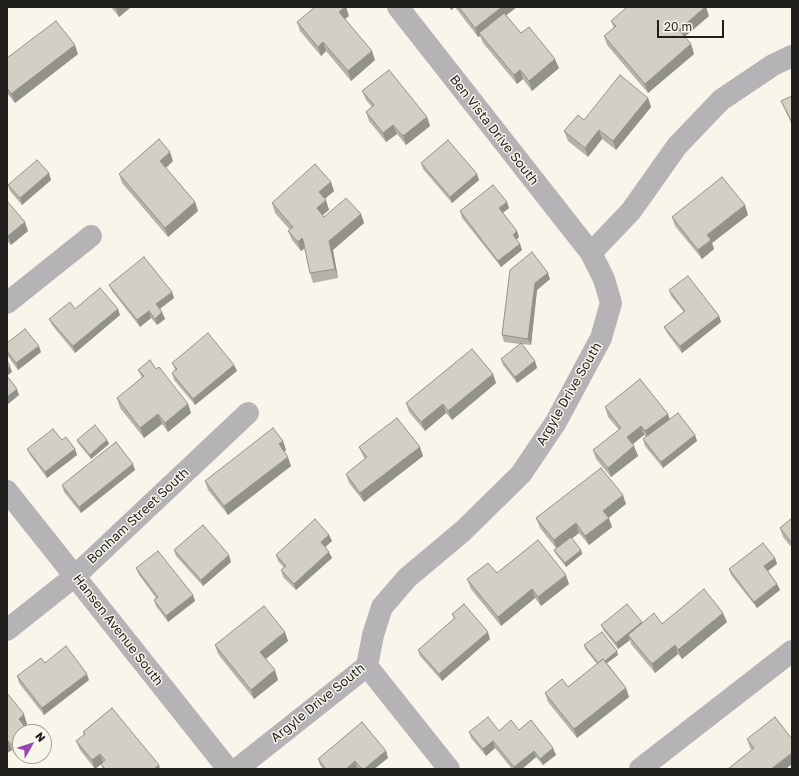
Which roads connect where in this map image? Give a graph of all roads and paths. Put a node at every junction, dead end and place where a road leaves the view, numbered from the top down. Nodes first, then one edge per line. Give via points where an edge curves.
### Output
1 (398, 7) edge
2 (792, 56) edge
3 (91, 236) dead end
4 (591, 253) junction
5 (7, 303) edge
6 (248, 413) dead end
7 (7, 491) edge
8 (75, 576) junction
9 (7, 630) edge
10 (792, 651) edge
11 (367, 666) junction
12 (228, 769) edge
13 (237, 769) edge
14 (449, 769) edge
15 (640, 769) edge

1 - 4 street, Ben Vista Drive South
2 - 4 street via 773,65 721,100 677,146 631,211
3 - 5 street
4 - 11 street, Argyle Drive South via 604,279 611,303 601,338 556,422 521,474 463,530 407,578 382,608
6 - 8 street, Bonham Street South
7 - 8 street, Hansen Avenue South
8 - 9 street, Bonham Street South
8 - 12 street, Hansen Avenue South
10 - 15 street
11 - 13 street, Argyle Drive South
11 - 14 street

